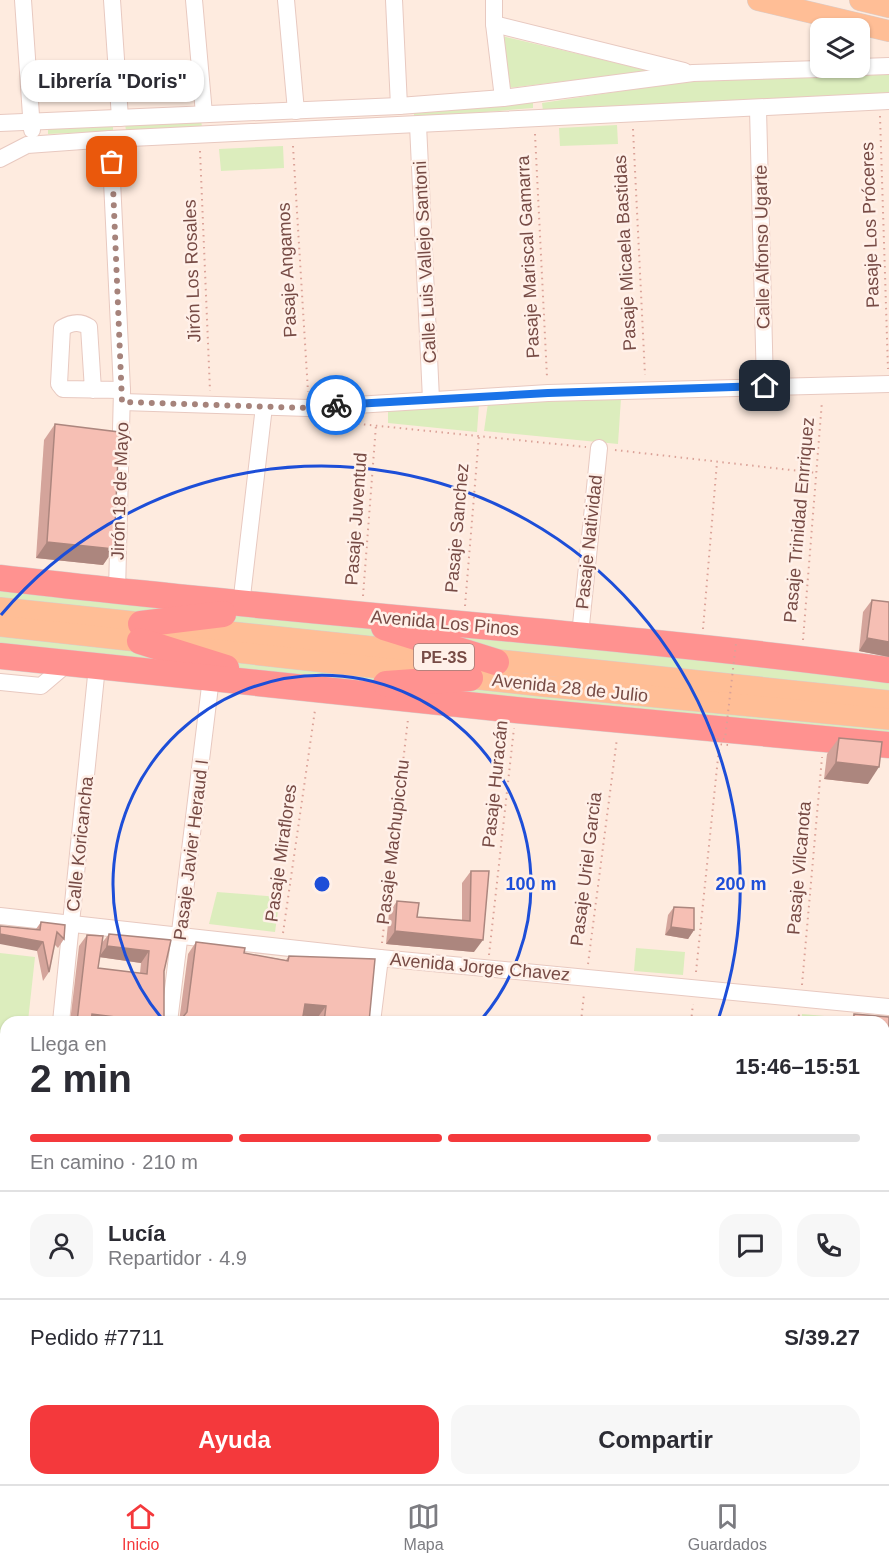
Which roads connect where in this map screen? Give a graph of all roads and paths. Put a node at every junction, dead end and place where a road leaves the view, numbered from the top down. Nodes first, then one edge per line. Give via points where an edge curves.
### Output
1 (23, 0) edge
2 (112, 0) edge
3 (194, 0) edge
4 (286, 0) edge
5 (394, 0) edge
6 (494, 0) edge
7 (758, 0) edge
8 (860, 0) edge
9 (889, 7) edge
10 (494, 24) junction
11 (889, 31) edge
12 (889, 66) edge
13 (870, 67) edge
14 (810, 69) edge
15 (693, 73) junction
16 (503, 98) junction
17 (884, 101) edge
18 (399, 106) junction
19 (758, 108) junction
20 (296, 111) junction
21 (204, 114) junction
22 (632, 115) junction
23 (120, 118) junction
24 (534, 120) junction
25 (33, 121) junction
26 (0, 123) edge
27 (418, 125) junction
28 (292, 131) junction
29 (199, 136) junction
30 (110, 139) junction
31 (27, 145) junction
32 (0, 159) edge
33 (824, 384) junction
34 (889, 384) edge
35 (765, 386) junction
36 (93, 390) dead end
37 (646, 390) junction
38 (548, 393) junction
39 (122, 396) junction
40 (431, 399) junction
41 (211, 405) junction
42 (308, 408) junction
43 (263, 415) dead end
44 (331, 421) dead end
45 (376, 426) junction
46 (479, 435) junction
47 (599, 448) junction
48 (717, 462) junction
49 (817, 473) junction
50 (0, 578) edge
51 (117, 592) junction
52 (241, 605) junction
53 (0, 608) edge
54 (304, 610) junction
55 (351, 614) junction
56 (463, 623) junction
57 (0, 626) edge
58 (141, 633) junction
59 (580, 635) junction
60 (736, 643) dead end
61 (701, 647) junction
62 (0, 656) edge
63 (801, 658) junction
64 (496, 662) junction
65 (68, 663) junction
66 (97, 666) junction
67 (889, 670) edge
68 (211, 678) junction
69 (470, 678) junction
70 (0, 682) edge
71 (283, 685) junction
72 (325, 690) junction
73 (410, 698) junction
74 (889, 701) edge
75 (516, 710) junction
76 (889, 719) edge
77 (620, 720) junction
78 (724, 737) junction
79 (824, 740) junction
80 (889, 745) edge
81 (0, 916) edge
82 (72, 924) junction
83 (181, 935) junction
84 (281, 946) junction
85 (380, 958) junction
86 (488, 968) junction
87 (586, 977) junction
88 (694, 987) junction
89 (801, 998) junction
90 (889, 1007) edge
91 (62, 1016) edge
92 (170, 1016) edge
93 (373, 1016) edge
94 (582, 1016) edge
95 (692, 1016) edge
96 (0, 1416) edge
97 (0, 1429) edge

1 - 25 street
2 - 23 street
3 - 21 street
4 - 20 street
5 - 18 street
6 - 10 street
7 - 11 main road
8 - 9 main road
10 - 15 street
10 - 16 street
12 - 13 street
14 - 15 street
15 - 16 street
16 - 18 street
17 - 19 street
17 - 34 path, Pasaje Los Próceres
18 - 20 street
19 - 22 street
19 - 35 street, Calle Alfonso Ugarte
20 - 21 street
21 - 23 street
22 - 24 street
22 - 37 path, Pasaje Micaela Bastidas
23 - 25 street
24 - 27 street
24 - 38 path, Pasaje Mariscal Gamarra
25 - 26 street
25 - 31 street
27 - 28 street
27 - 40 street, Calle Luis Vallejo Santoni
28 - 29 street
28 - 42 path, Pasaje Angamos
29 - 30 street
29 - 41 path, Jirón Los Rosales
30 - 31 street
30 - 39 street, Jirón 18 de Mayo
31 - 32 street
33 - 34 street
33 - 35 street
33 - 49 path, Pasaje Trinidad Enrriquez
35 - 37 street
36 - 39 street
37 - 38 street
38 - 40 street
39 - 41 street
39 - 51 street, Jirón 18 de Mayo
40 - 42 street
41 - 42 street
43 - 52 street
44 - 45 path
45 - 46 path
45 - 55 path, Pasaje Juventud
46 - 47 path
46 - 56 path, Pasaje Sanchez
47 - 48 path
47 - 59 street, Pasaje Natividad
48 - 49 path
48 - 61 path
49 - 63 path, Pasaje Trinidad Enrriquez
50 - 51 highway, Avenida Los Pinos
51 - 52 highway, Avenida Los Pinos
52 - 54 highway, Avenida Los Pinos
53 - 58 main road, Avenida 28 de Julio / PE-3S
54 - 55 highway, Avenida Los Pinos
54 - 58 highway via 217,614
55 - 56 highway, Avenida Los Pinos
55 - 64 highway
56 - 59 highway, Avenida Los Pinos
57 - 58 main road, Avenida 28 de Julio / PE-3S
58 - 64 main road, Avenida 28 de Julio / PE-3S
58 - 69 main road, Avenida 28 de Julio / PE-3S
58 - 71 highway
59 - 61 highway, Avenida Los Pinos
60 - 78 path, bridge via 725,740 716,738 716,744
61 - 63 highway, Avenida Los Pinos
62 - 65 highway, Avenida 28 de Julio
63 - 67 highway, Avenida Los Pinos
64 - 74 main road, Avenida 28 de Julio / PE-3S
65 - 66 highway, Avenida 28 de Julio
65 - 70 street via 41,686
66 - 68 highway, Avenida 28 de Julio
66 - 82 street, Calle Koricancha
68 - 71 highway, Avenida 28 de Julio
68 - 83 street, Pasaje Javier Heraud I
69 - 72 highway
69 - 76 main road, Avenida 28 de Julio / PE-3S
71 - 72 highway, Avenida 28 de Julio
72 - 73 highway, Avenida 28 de Julio
72 - 84 path, Pasaje Miraflores
73 - 75 highway, Avenida 28 de Julio
73 - 85 path, Pasaje Machupicchu
75 - 77 highway, Avenida 28 de Julio
75 - 86 path, Pasaje Huracán
77 - 78 highway, Avenida 28 de Julio
77 - 87 path, Pasaje Uriel Garcia
78 - 79 highway, Avenida 28 de Julio
78 - 88 path
79 - 80 highway, Avenida 28 de Julio
79 - 89 path, Pasaje Vilcanota
81 - 82 street, Avenida Jorge Chavez
82 - 83 street, Avenida Jorge Chavez
82 - 91 street, Calle Koricancha
83 - 84 street, Avenida Jorge Chavez
83 - 92 street, Pasaje Javier Heraud I
84 - 85 street, Avenida Jorge Chavez
85 - 86 street, Avenida Jorge Chavez
85 - 93 street
86 - 87 street, Avenida Jorge Chavez
87 - 88 street, Avenida Jorge Chavez
87 - 94 path, Pasaje Uriel Garcia
88 - 89 street, Avenida Jorge Chavez
88 - 95 path
89 - 90 street, Avenida Jorge Chavez
96 - 97 path

